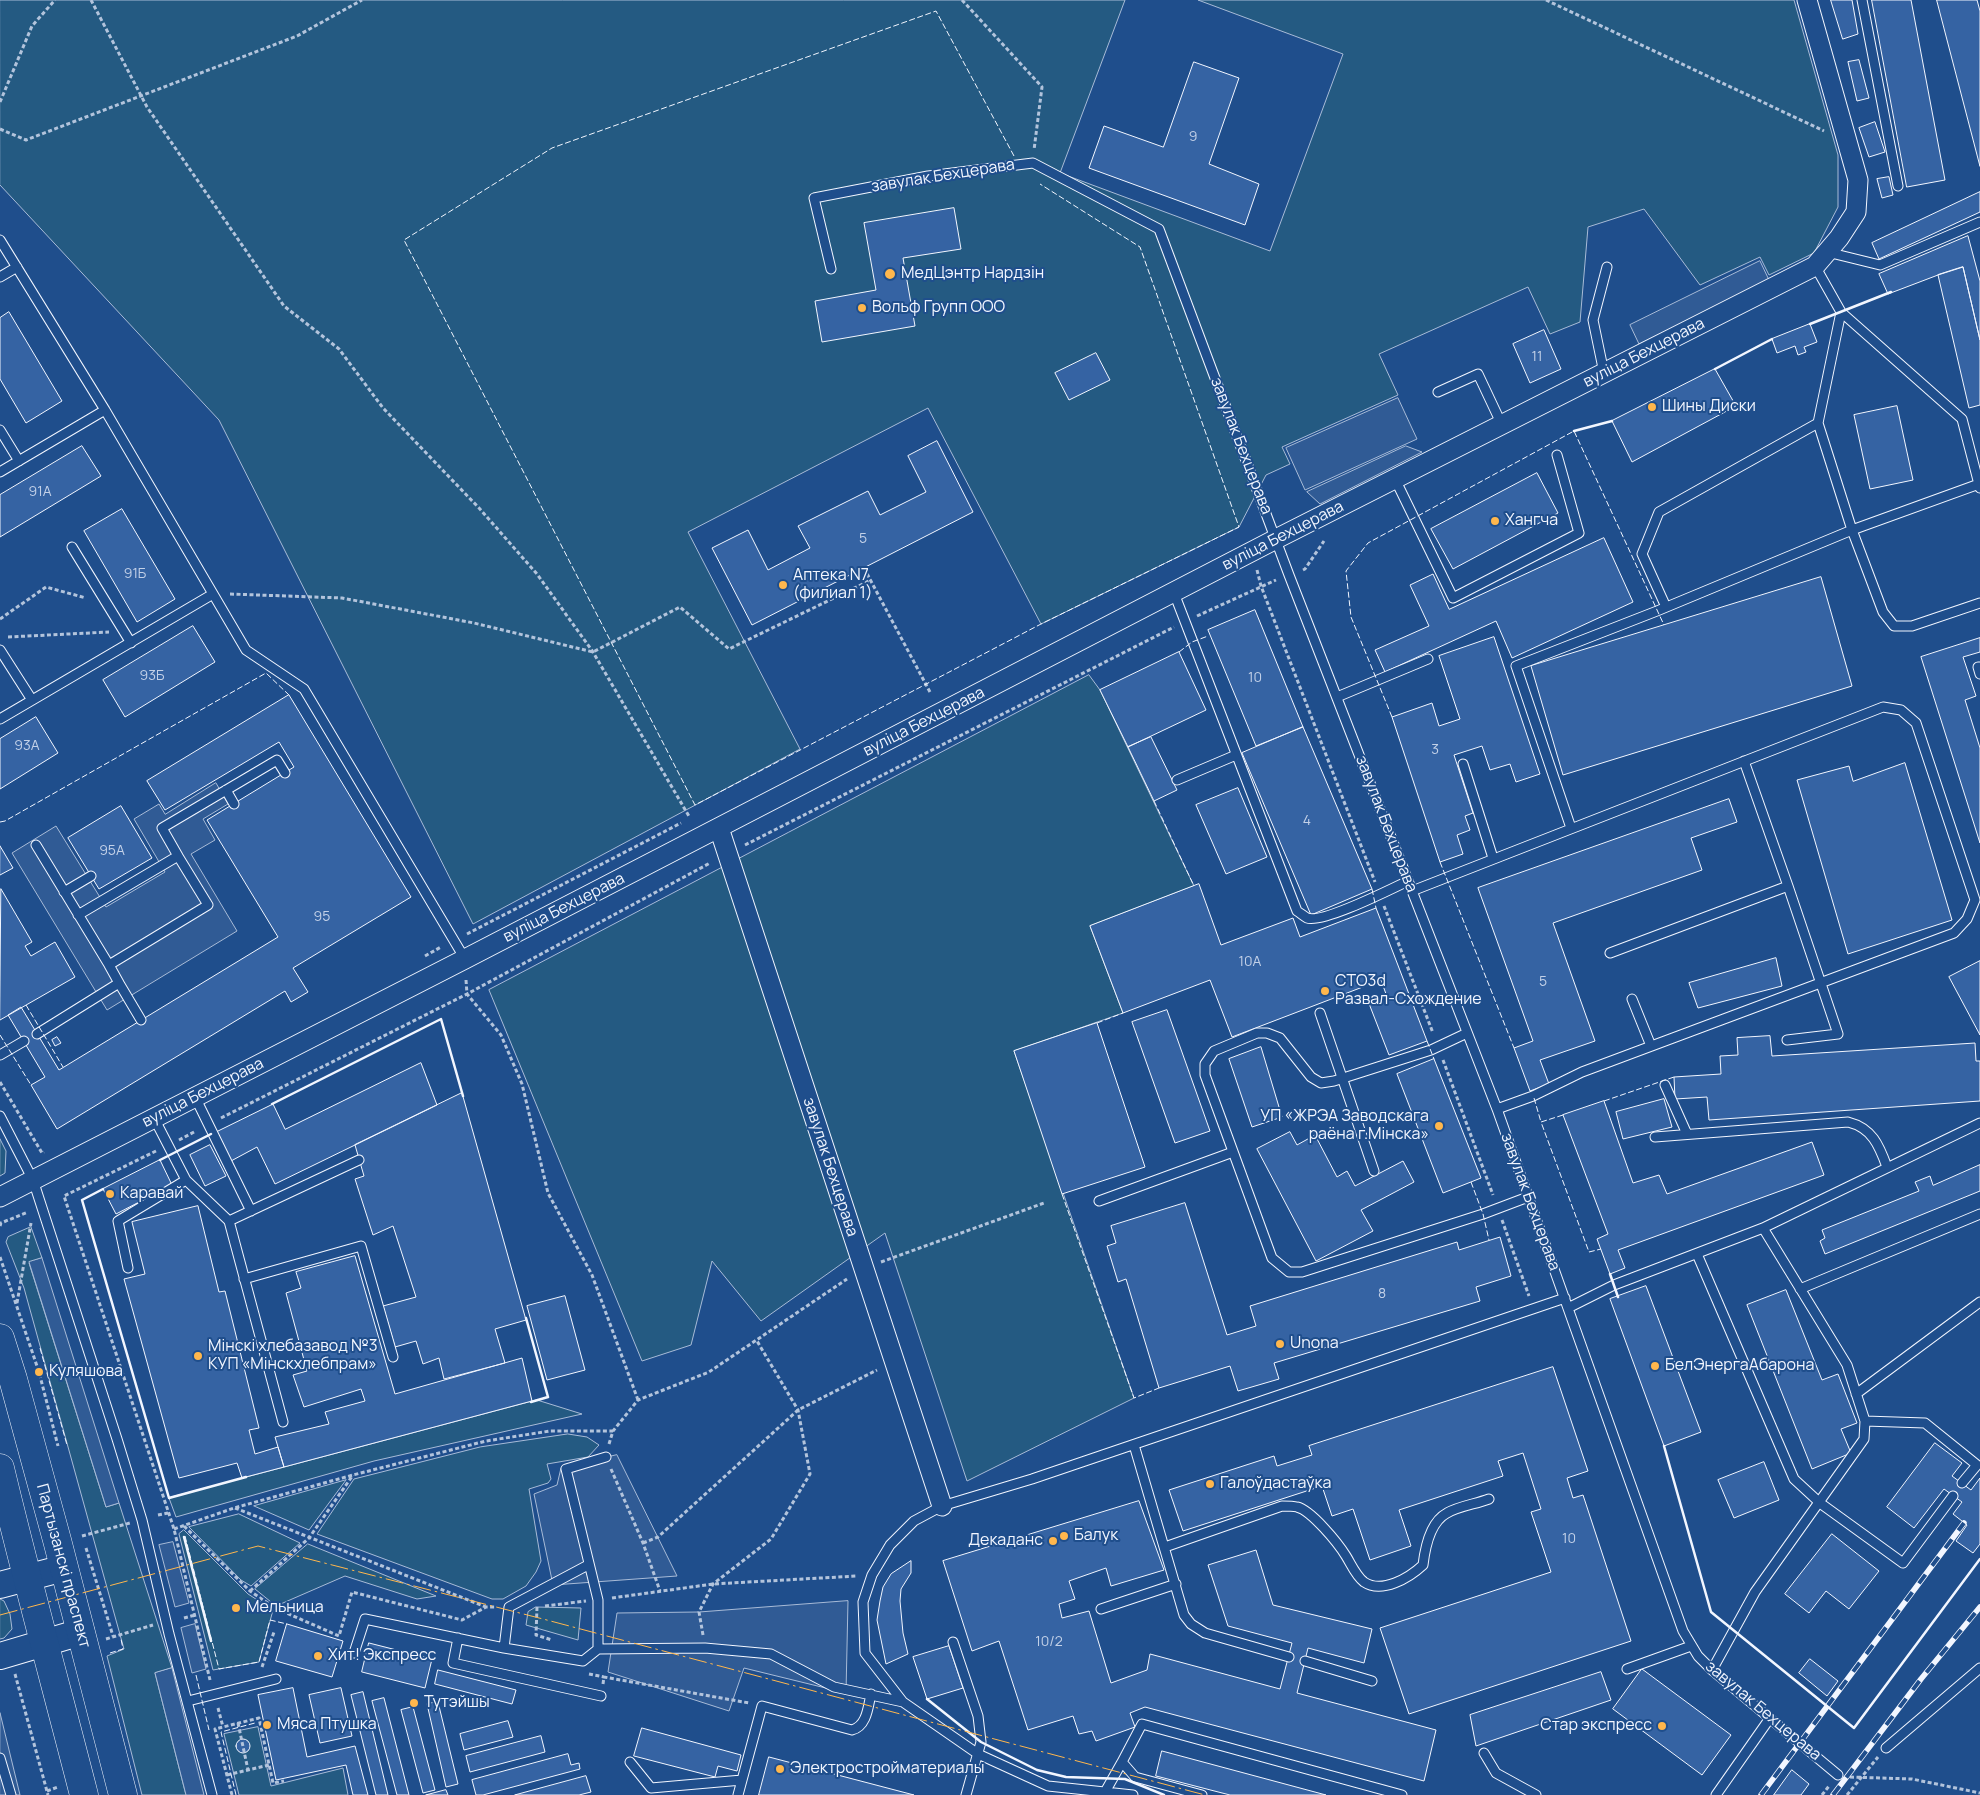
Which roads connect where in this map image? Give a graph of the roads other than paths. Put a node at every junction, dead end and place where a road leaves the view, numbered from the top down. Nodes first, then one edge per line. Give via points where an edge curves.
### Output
1 (1807, 0) edge
2 (1862, 0) edge
3 (1898, 186) dead end
4 (1980, 222) edge
5 (0, 240) edge
6 (1833, 245) junction
7 (1815, 266) junction
8 (17, 267) junction
9 (1607, 267) dead end
10 (831, 269) dead end
11 (0, 277) edge
12 (1842, 312) junction
13 (1604, 373) junction
14 (1438, 392) dead end
15 (105, 410) junction
16 (1818, 423) junction
17 (1502, 426) junction
18 (0, 430) edge
19 (1557, 455) dead end
20 (19, 461) junction
21 (0, 472) edge
22 (1395, 479) junction
23 (1979, 486) edge
24 (1852, 530) junction
25 (1276, 539) junction
26 (72, 547) dead end
27 (1174, 593) junction
28 (213, 594) junction
29 (1980, 603) edge
30 (1666, 607) junction
31 (131, 643) junction
32 (0, 650) edge
33 (1428, 659) dead end
34 (1980, 667) edge
35 (1980, 674) edge
36 (1337, 697) junction
37 (32, 700) junction
38 (0, 719) edge
39 (1236, 755) junction
40 (1744, 761) junction
41 (1463, 764) dead end
42 (285, 773) dead end
43 (1177, 780) dead end
44 (226, 790) junction
45 (234, 804) dead end
46 (719, 828) junction
47 (1571, 828) junction
48 (36, 845) dead end
49 (178, 856) junction
50 (1493, 858) junction
51 (91, 876) dead end
52 (1408, 881) junction
53 (1788, 886) junction
54 (1412, 891) junction
55 (64, 892) junction
56 (78, 915) junction
57 (1610, 953) dead end
58 (466, 959) junction
59 (109, 965) junction
60 (1820, 982) junction
61 (119, 983) junction
62 (1632, 999) dead end
63 (1320, 1013) dead end
64 (141, 1020) dead end
65 (1467, 1033) junction
66 (37, 1034) dead end
67 (1787, 1040) dead end
68 (24, 1042) dead end
69 (1651, 1046) junction
70 (0, 1055) edge
71 (1341, 1079) junction
72 (1665, 1085) dead end
73 (195, 1097) junction
74 (1496, 1109) junction
75 (0, 1116) edge
76 (154, 1118) junction
77 (1980, 1123) edge
78 (1687, 1134) junction
79 (1655, 1137) dead end
80 (1233, 1152) junction
81 (359, 1160) dead end
82 (1887, 1167) junction
83 (1374, 1171) dead end
84 (34, 1180) junction
85 (186, 1180) junction
86 (1528, 1197) junction
87 (0, 1198) edge
88 (1099, 1201) dead end
89 (251, 1211) junction
90 (1980, 1214) edge
91 (229, 1221) junction
92 (1762, 1228) junction
93 (1696, 1254) junction
94 (128, 1268) dead end
95 (244, 1279) junction
96 (1800, 1289) junction
97 (1565, 1298) junction
98 (1980, 1302) edge
99 (1568, 1308) junction
100 (0, 1338) edge
101 (393, 1357) dead end
102 (1856, 1394) junction
103 (1865, 1421) junction
104 (283, 1422) dead end
105 (1134, 1445) junction
106 (606, 1457) road end
107 (0, 1468) edge
108 (1962, 1484) dead end
109 (1953, 1496) dead end
110 (1489, 1500) dead end
111 (1820, 1503) junction
112 (942, 1506) junction
113 (1164, 1547) junction
114 (588, 1566) junction
115 (64, 1568) junction
116 (26, 1579) junction
117 (1176, 1584) junction
118 (0, 1585) edge
119 (1101, 1609) dead end
120 (81, 1632) junction
121 (458, 1638) junction
122 (953, 1642) dead end
123 (45, 1643) junction
124 (1691, 1646) junction
125 (504, 1648) junction
126 (598, 1650) junction
127 (354, 1653) dead end
128 (1288, 1657) dead end
129 (1305, 1661) dead end
130 (4, 1665) edge
131 (1980, 1668) edge
132 (1628, 1669) dead end
133 (1712, 1670) junction
134 (276, 1678) dead end
135 (1372, 1681) dead end
136 (871, 1694) junction
137 (601, 1696) road end
138 (188, 1701) junction
139 (903, 1702) junction
140 (1770, 1718) junction
141 (1886, 1748) road end
142 (1484, 1753) dead end
143 (978, 1754) junction
144 (0, 1758) edge
145 (630, 1762) dead end
146 (1122, 1762) junction
147 (1842, 1776) road end
148 (742, 1780) junction
149 (1083, 1792) edge
150 (1105, 1792) junction
151 (11, 1795) edge
152 (84, 1795) edge
153 (123, 1795) edge
154 (212, 1795) edge
155 (738, 1795) edge
156 (966, 1795) edge
157 (1133, 1795) edge
158 (1202, 1795) edge
159 (1402, 1795) edge
160 (1536, 1795) edge
161 (1716, 1795) edge

1 - 6 street, вуліца Бехцерава via 1858,180 1856,212
2 - 3 lane
4 - 6 lane via 1880,265
5 - 8 lane
6 - 7 street, вуліца Бехцерава
7 - 12 lane
7 - 13 street, вуліца Бехцерава
8 - 11 lane
8 - 15 lane
9 - 13 lane via 1593,320
10 - 25 lane, завулак Бехцерава via 814,198 928,176 1033,163 1159,229
12 - 16 lane
12 - 23 lane via 1962,419
13 - 17 street, вуліца Бехцерава
14 - 17 lane via 1478,374
15 - 20 lane
15 - 28 lane
16 - 24 lane
16 - 30 lane via 1659,512 1642,554
17 - 22 street, вуліца Бехцерава
18 - 20 lane
19 - 22 lane via 1579,533 1453,598
20 - 21 lane
22 - 25 street, вуліца Бехцерава
23 - 24 lane
24 - 29 lane via 1883,612 1894,626 1912,626
24 - 30 lane
25 - 27 street, вуліца Бехцерава
25 - 36 lane, завулак Бехцерава
26 - 31 lane
27 - 39 lane
27 - 46 street, вуліца Бехцерава
28 - 31 lane
28 - 58 lane via 246,650 304,689
30 - 47 lane via 1516,666
31 - 37 lane
32 - 37 lane
33 - 36 lane
34 - 35 lane
36 - 52 lane, завулак Бехцерава
37 - 38 lane
39 - 43 lane
39 - 52 lane via 1297,911 1307,918 1321,918
40 - 47 lane
40 - 53 lane
40 - 60 lane via 1883,707 1901,710 1916,723 1975,900 1967,919 1954,933
41 - 50 lane
42 - 44 lane via 277,760
44 - 45 lane
44 - 49 lane via 162,828
46 - 58 street, вуліца Бехцерава
46 - 112 street, завулак Бехцерава
47 - 50 lane
48 - 55 lane
49 - 56 lane
49 - 59 lane via 208,905
50 - 54 lane
51 - 55 lane
52 - 54 lane, завулак Бехцерава
53 - 57 lane
53 - 60 lane
54 - 65 lane, завулак Бехцерава
55 - 56 lane
56 - 59 lane
58 - 73 street, вуліца Бехцерава
59 - 61 lane
60 - 67 lane via 1838,1034
60 - 69 lane
61 - 64 lane
61 - 66 lane
62 - 69 lane
63 - 71 lane
65 - 71 lane
65 - 74 lane, завулак Бехцерава
68 - 70 lane
69 - 74 lane
71 - 80 lane via 1321,1083 1311,1078 1280,1038 1267,1033 1257,1033 1214,1051 1205,1064 1205,1075
71 - 83 lane
72 - 78 lane
73 - 76 street, вуліца Бехцерава
73 - 89 lane
74 - 86 lane, завулак Бехцерава
75 - 84 lane
76 - 84 street, вуліца Бехцерава
76 - 85 lane
77 - 82 lane
78 - 79 lane
78 - 82 lane via 1848,1122 1860,1125 1870,1134
80 - 86 lane via 1272,1258 1289,1272 1302,1272
80 - 88 lane
81 - 89 lane
82 - 92 lane
84 - 87 street, вуліца Бехцерава
84 - 138 lane via 142,1520
85 - 91 lane
85 - 94 lane via 118,1221
86 - 97 lane, завулак Бехцерава
89 - 91 lane
90 - 96 lane
91 - 95 lane
92 - 93 lane
92 - 96 lane
93 - 99 lane via 1614,1285
93 - 111 lane via 1794,1479
95 - 101 lane via 361,1246
95 - 104 lane
96 - 102 lane via 1847,1365
97 - 99 lane, завулак Бехцерава
97 - 105 lane
98 - 102 lane
99 - 124 lane, завулак Бехцерава via 1675,1612
100 - 115 main road, Партызанскі праспект
102 - 103 lane
103 - 108 lane via 1925,1424 1976,1465
103 - 111 lane via 1864,1439
105 - 112 lane
105 - 113 lane
106 - 114 lane via 566,1469
107 - 116 main road
109 - 111 lane via 1902,1563
110 - 113 lane via 1446,1513 1433,1527 1423,1565 1398,1582 1380,1586 1364,1582 1345,1553 1314,1518 1298,1507 1282,1506
111 - 133 lane via 1755,1592
112 - 139 lane via 914,1520 890,1544 872,1575 863,1602 865,1653
113 - 117 lane
114 - 125 lane via 509,1607
114 - 126 lane via 598,1600
115 - 116 main road
115 - 120 main road, Партызанскі праспект
116 - 118 main road
116 - 123 main road
117 - 119 lane
117 - 128 lane via 1184,1615 1191,1624 1205,1633
120 - 123 main road
120 - 153 main road, Партызанскі праспект
121 - 125 lane
121 - 127 lane via 365,1619
121 - 137 lane via 453,1663
122 - 143 lane via 978,1716 981,1742
123 - 130 main road
123 - 152 main road
124 - 132 lane
124 - 133 lane, завулак Бехцерава
125 - 126 lane via 582,1661
126 - 136 lane via 705,1648 770,1654 834,1687
129 - 135 lane
131 - 141 lane
133 - 140 lane, завулак Бехцерава
134 - 138 lane
136 - 139 lane
136 - 148 lane via 864,1722 852,1730 762,1706
138 - 154 lane
139 - 143 lane
140 - 147 lane, завулак Бехцерава
140 - 161 lane
142 - 160 lane via 1496,1773
143 - 149 lane via 1048,1786
143 - 156 lane
144 - 151 lane
145 - 148 lane via 651,1788
146 - 150 lane
146 - 158 lane via 1135,1777
146 - 159 lane via 1142,1724
148 - 155 lane
149 - 150 lane
150 - 157 lane

